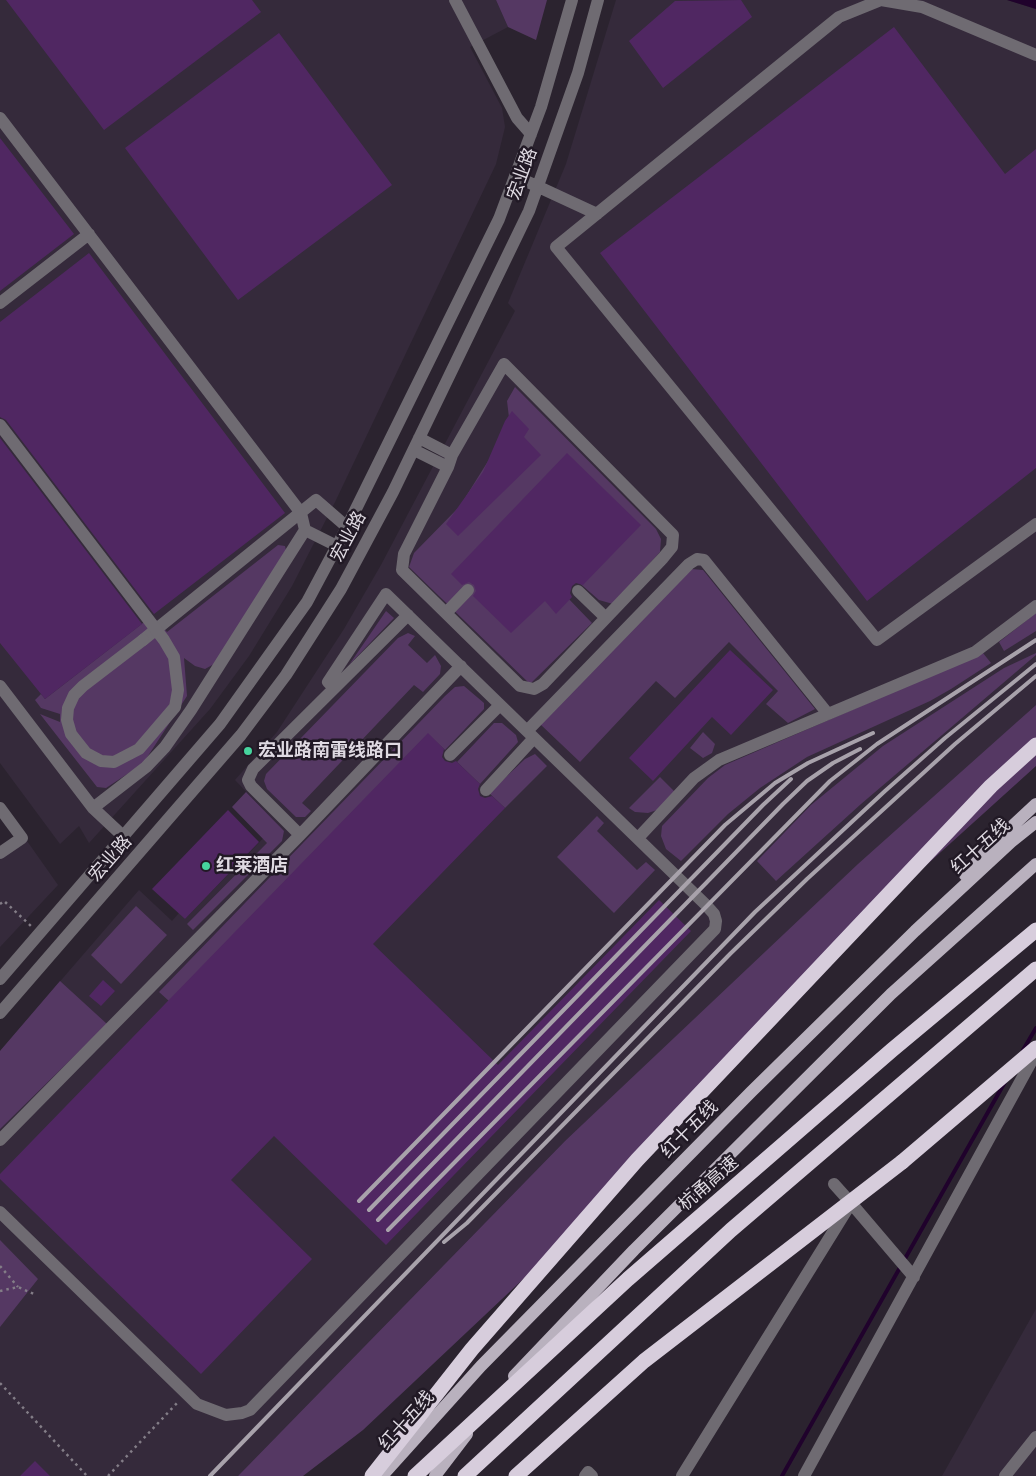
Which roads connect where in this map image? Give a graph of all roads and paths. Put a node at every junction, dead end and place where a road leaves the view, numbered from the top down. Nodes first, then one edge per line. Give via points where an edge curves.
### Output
1 (455, 0) edge
2 (572, 0) edge
3 (598, 0) edge
4 (1036, 56) edge
5 (0, 118) edge
6 (531, 134) junction
7 (516, 176) junction
8 (538, 187) junction
9 (597, 214) junction
10 (89, 234) junction
11 (0, 303) edge
12 (0, 425) edge
13 (416, 444) junction
14 (450, 461) junction
15 (301, 513) junction
16 (1036, 524) edge
17 (348, 527) junction
18 (305, 530) junction
19 (337, 546) junction
20 (468, 590) dead end
21 (578, 591) dead end
22 (1036, 606) edge
23 (446, 613) junction
24 (408, 615) junction
25 (606, 618) junction
26 (460, 666) junction
27 (0, 686) edge
28 (334, 688) junction
29 (500, 705) junction
30 (828, 714) junction
31 (531, 734) junction
32 (1036, 745) edge
33 (450, 755) dead end
34 (486, 790) dead end
35 (1036, 804) edge
36 (0, 808) edge
37 (93, 808) junction
38 (1036, 822) edge
39 (300, 834) junction
40 (124, 837) junction
41 (638, 838) junction
42 (0, 853) edge
43 (1036, 864) edge
44 (1036, 870) edge
45 (0, 904) edge
46 (984, 909) junction
47 (919, 928) junction
48 (1036, 930) edge
49 (40, 934) junction
50 (1036, 969) edge
51 (0, 979) edge
52 (0, 1013) edge
53 (1036, 1048) edge
54 (1036, 1053) edge
55 (0, 1140) edge
56 (834, 1184) dead end
57 (851, 1203) junction
58 (0, 1212) edge
59 (0, 1266) edge
60 (911, 1274) junction
61 (18, 1287) junction
62 (0, 1291) edge
63 (34, 1294) dead end
64 (0, 1383) edge
65 (186, 1394) junction
66 (1036, 1437) edge
67 (87, 1476) edge
68 (108, 1476) edge
69 (372, 1476) edge
70 (382, 1476) edge
71 (415, 1476) edge
72 (435, 1476) edge
73 (465, 1476) edge
74 (516, 1476) edge
75 (585, 1476) edge
76 (592, 1476) edge
77 (682, 1476) edge
78 (804, 1476) edge
79 (1005, 1476) edge

1 - 6 street via 517,118
2 - 6 street, 宏业路
3 - 8 street, 宏业路 via 578,73
4 - 9 street via 922,7 881,0 840,17
5 - 10 street
6 - 7 street, 宏业路
7 - 8 street
7 - 17 street, 宏业路 via 499,219
8 - 9 street
8 - 13 street, 宏业路
9 - 16 street via 556,248 878,640
10 - 11 street
10 - 15 street
12 - 15 street, bridge via 164,640 174,657 178,690 175,707 139,749 114,762 101,761 86,753 71,734 67,720 74,695 83,686 143,640
13 - 14 street
13 - 52 street, 宏业路 via 341,589 286,675 236,741
14 - 23 street via 404,554 402,570
14 - 25 street via 504,364 672,535 672,547
15 - 17 street via 316,500
15 - 18 street
17 - 19 street, 宏业路
18 - 19 street
18 - 37 street via 165,747 146,767
19 - 40 street, 宏业路 via 307,602 220,724
20 - 23 street
21 - 25 street
22 - 30 street via 975,652
23 - 25 street via 520,686 534,689 543,684
24 - 26 street
24 - 28 street
24 - 28 street via 386,594 328,682
26 - 29 street
26 - 39 street
27 - 37 street
28 - 39 street via 253,769 248,780 256,793
29 - 31 street
29 - 33 street
30 - 31 street via 704,560 697,559
30 - 41 street via 719,760 705,769
31 - 34 street
31 - 41 street
32 - 69 highway via 992,786 637,1160 472,1349
35 - 47 main road via 992,845
36 - 42 street via 22,838
37 - 40 street
38 - 47 main road, 红十五线
39 - 55 street
40 - 49 street, 宏业路
41 - 65 street via 714,914 715,929 708,938 250,1410 226,1415 197,1404
43 - 46 main road
44 - 46 main road
45 - 49 path via 4,901
46 - 72 main road via 891,994 634,1250 505,1385
47 - 70 main road, 红十五线 via 744,1099 481,1366
48 - 71 highway, 杭甬高速, bridge via 628,1279
49 - 51 street, 宏业路
50 - 73 highway via 731,1230
53 - 74 highway, bridge via 902,1162 644,1361
54 - 60 street
56 - 57 street
57 - 60 street
57 - 77 street
58 - 65 street
59 - 61 path
60 - 78 street
61 - 62 path
61 - 63 path
64 - 67 path
65 - 68 path
66 - 79 street
75 - 76 street via 588,1472

